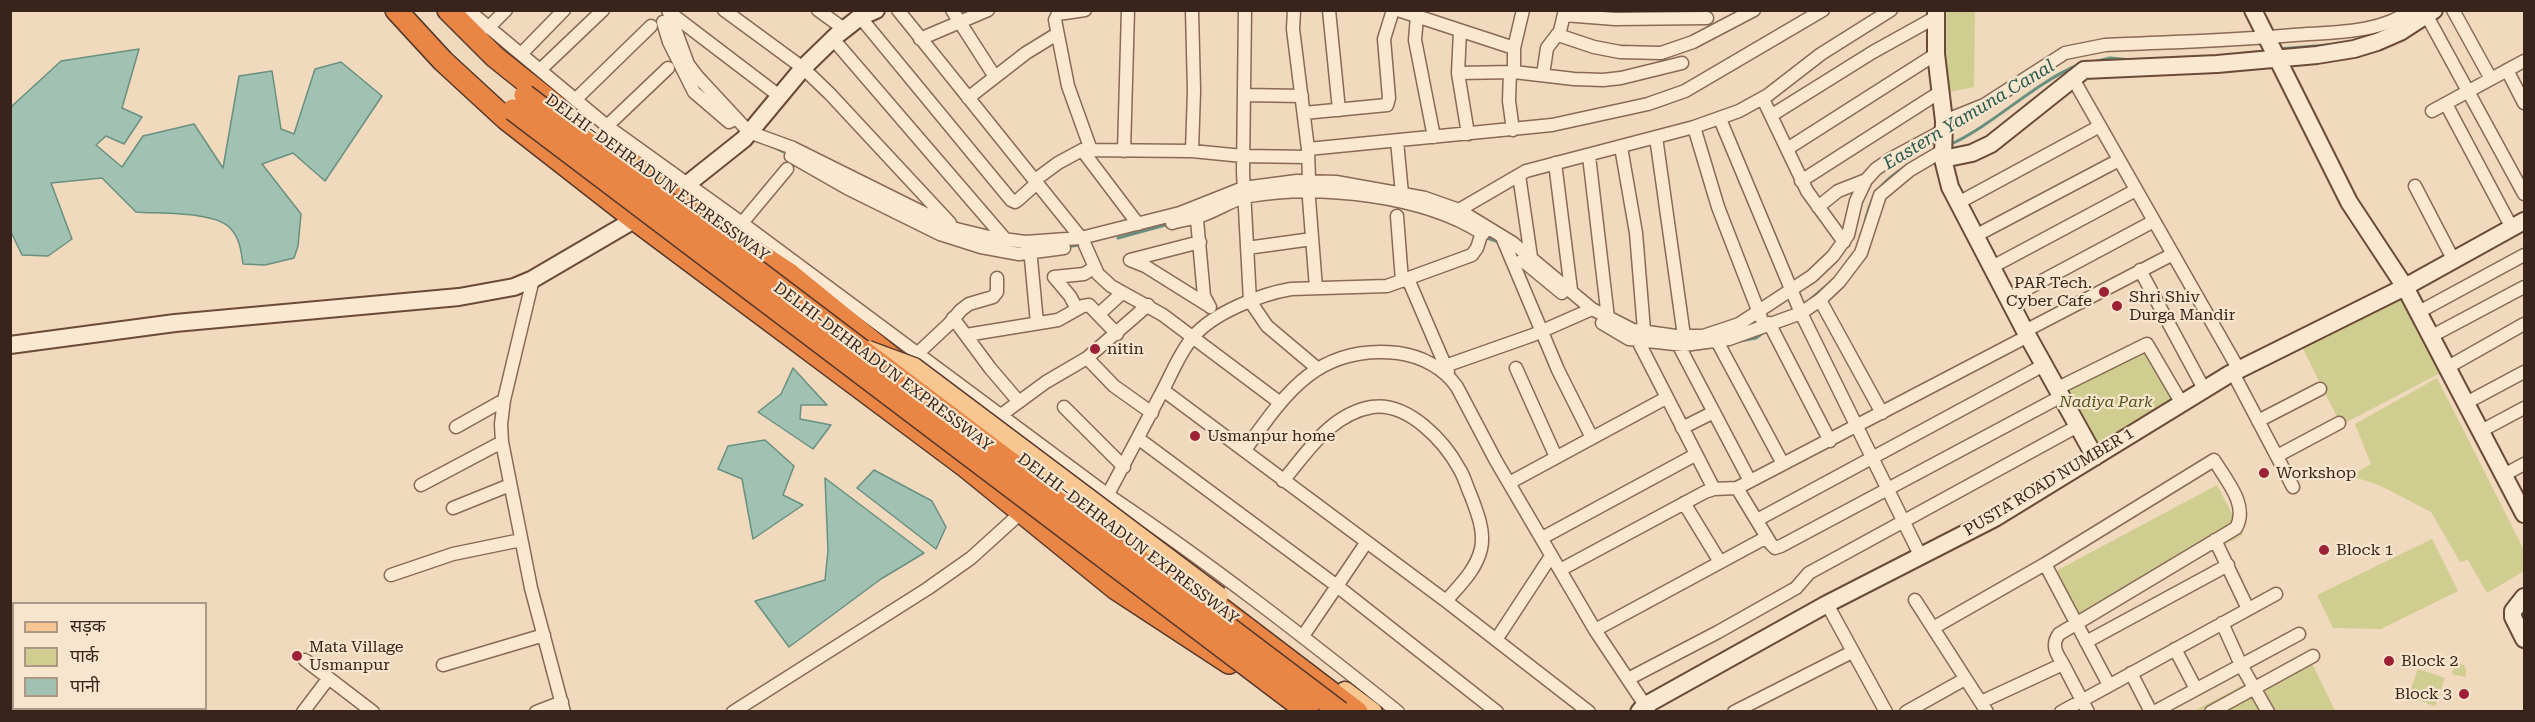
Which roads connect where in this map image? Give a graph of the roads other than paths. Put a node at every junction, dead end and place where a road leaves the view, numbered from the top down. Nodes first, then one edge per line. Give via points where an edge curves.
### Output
1 (396, 10) edge
2 (410, 10) edge
3 (436, 10) edge
4 (448, 10) edge
5 (468, 10) edge
6 (506, 10) edge
7 (564, 10) edge
8 (603, 10) edge
9 (724, 10) edge
10 (818, 10) edge
11 (876, 10) edge
12 (898, 10) edge
13 (952, 10) edge
14 (988, 10) edge
15 (1085, 10) edge
16 (1128, 10) edge
17 (1192, 10) edge
18 (1245, 10) edge
19 (1294, 10) edge
20 (1329, 10) edge
21 (1393, 10) edge
22 (1398, 10) edge
23 (1523, 10) edge
24 (1823, 10) edge
25 (1891, 10) edge
26 (2253, 10) edge
27 (2453, 10) edge
28 (665, 11) edge
29 (1753, 11) edge
30 (2424, 12) edge
31 (1565, 13) edge
32 (1707, 14) edge
33 (1936, 14) edge
34 (1417, 16) junction
35 (860, 17) junction
36 (958, 22) junction
37 (651, 26) dead end
38 (488, 28) junction
39 (1460, 31) junction
40 (839, 34) junction
41 (1057, 34) junction
42 (1707, 34) junction
43 (1558, 35) junction
44 (920, 39) junction
45 (1514, 48) junction
46 (2270, 49) junction
47 (520, 54) junction
48 (1936, 54) junction
49 (2524, 61) edge
50 (1682, 63) dead end
51 (668, 68) dead end
52 (803, 68) junction
53 (540, 70) junction
54 (2507, 70) junction
55 (1512, 72) junction
56 (1458, 73) junction
57 (1544, 75) junction
58 (995, 77) junction
59 (2072, 77) junction
60 (2491, 79) junction
61 (1940, 92) junction
62 (2467, 92) junction
63 (778, 95) junction
64 (1244, 95) junction
65 (1302, 96) junction
66 (968, 98) junction
67 (576, 99) junction
68 (1763, 99) junction
69 (2524, 103) edge
70 (2446, 104) junction
71 (1339, 110) junction
72 (2432, 111) dead end
73 (1304, 114) junction
74 (1772, 115) junction
75 (1720, 119) junction
76 (608, 126) junction
77 (2100, 126) junction
78 (1694, 127) junction
79 (1513, 130) junction
80 (1468, 134) junction
81 (747, 135) junction
82 (1656, 136) junction
83 (1434, 137) junction
84 (1944, 139) junction
85 (1397, 141) junction
86 (1621, 147) junction
87 (1787, 149) junction
88 (1086, 150) junction
89 (1124, 151) junction
90 (1192, 151) junction
91 (1308, 153) junction
92 (1243, 156) junction
93 (1589, 156) junction
94 (2119, 160) junction
95 (1555, 163) junction
96 (788, 169) dead end
97 (1519, 175) junction
98 (1866, 180) junction
99 (1309, 181) junction
100 (1801, 181) junction
101 (1036, 182) junction
102 (2415, 186) dead end
103 (682, 190) junction
104 (2136, 190) junction
105 (1243, 193) junction
106 (1402, 194) junction
107 (2524, 194) edge
108 (1309, 199) dead end
109 (1958, 203) junction
110 (1818, 207) junction
111 (1459, 210) junction
112 (1196, 212) junction
113 (1397, 216) dead end
114 (634, 219) junction
115 (2154, 220) junction
116 (742, 223) junction
117 (1138, 224) junction
118 (2518, 225) edge
119 (1484, 231) junction
120 (954, 233) junction
121 (1975, 236) junction
122 (1005, 239) junction
123 (1312, 239) junction
124 (1083, 242) junction
125 (1200, 242) junction
126 (1844, 242) junction
127 (1505, 244) junction
128 (1247, 248) junction
129 (2173, 254) junction
130 (2524, 255) edge
131 (1031, 259) dead end
132 (2453, 260) junction
133 (1532, 263) junction
134 (1095, 267) junction
135 (1992, 267) junction
136 (2140, 270) junction
137 (997, 278) dead end
138 (533, 279) junction
139 (1405, 280) junction
140 (2524, 286) edge
141 (2404, 287) junction
142 (1316, 288) junction
143 (1571, 290) junction
144 (1791, 291) junction
145 (1122, 293) junction
146 (2008, 299) junction
147 (1820, 300) junction
148 (1250, 301) junction
149 (1148, 305) junction
150 (1209, 306) junction
151 (1077, 309) junction
152 (1588, 310) junction
153 (1759, 312) junction
154 (1800, 313) junction
155 (2417, 313) junction
156 (1099, 314) junction
157 (953, 318) junction
158 (1217, 318) junction
159 (1608, 318) junction
160 (1037, 323) junction
161 (1770, 323) junction
162 (2524, 324) edge
163 (1542, 331) junction
164 (1638, 333) junction
165 (1117, 334) junction
166 (2026, 334) junction
167 (966, 335) junction
168 (1193, 336) junction
169 (2430, 337) junction
170 (1719, 344) junction
171 (10, 345) edge
172 (855, 346) junction
173 (1681, 346) junction
174 (917, 354) junction
175 (1087, 358) junction
176 (2044, 365) junction
177 (1445, 366) junction
178 (2448, 367) junction
179 (1516, 368) dead end
180 (1317, 369) junction
181 (2236, 371) junction
182 (2524, 372) edge
183 (1451, 379) junction
184 (2320, 388) dead end
185 (2204, 389) junction
186 (1163, 390) junction
187 (2058, 393) junction
188 (1666, 398) junction
189 (504, 400) junction
190 (1019, 402) junction
191 (1279, 402) junction
192 (2181, 402) junction
193 (2466, 403) junction
194 (1064, 407) dead end
195 (2524, 408) edge
196 (1714, 412) junction
197 (1152, 413) junction
198 (1882, 413) junction
199 (1001, 415) junction
200 (2258, 421) junction
201 (2338, 423) dead end
202 (1856, 426) junction
203 (456, 427) dead end
204 (2076, 427) junction
205 (1682, 428) junction
206 (2481, 431) junction
207 (1592, 438) junction
208 (1138, 439) junction
209 (1830, 441) junction
210 (502, 442) junction
211 (1245, 450) junction
212 (1695, 455) junction
213 (2277, 456) junction
214 (1556, 457) junction
215 (2095, 457) junction
216 (1872, 458) junction
217 (1783, 464) junction
218 (2524, 464) edge
219 (1124, 467) junction
220 (2505, 475) junction
221 (1046, 476) junction
222 (1283, 481) junction
223 (1750, 481) junction
224 (1509, 483) junction
225 (422, 484) dead end
226 (510, 485) junction
227 (2293, 487) dead end
228 (1737, 488) junction
229 (1714, 489) junction
230 (1887, 491) junction
231 (1108, 495) junction
232 (1684, 503) junction
233 (453, 508) dead end
234 (2524, 511) edge
235 (1022, 512) junction
236 (1095, 514) junction
237 (1757, 520) junction
238 (1902, 522) junction
239 (1767, 537) junction
240 (1542, 538) junction
241 (521, 540) junction
242 (2215, 540) junction
243 (1366, 543) junction
244 (1551, 556) junction
245 (1921, 556) junction
246 (1720, 562) junction
247 (2045, 564) junction
248 (2228, 565) junction
249 (1560, 570) junction
250 (391, 575) dead end
251 (1178, 576) junction
252 (1337, 586) junction
253 (2276, 594) dead end
254 (2524, 597) edge
255 (1915, 600) dead end
256 (1446, 601) junction
257 (1827, 604) junction
258 (2248, 609) junction
259 (1150, 612) junction
260 (2222, 623) junction
261 (2076, 624) junction
262 (1933, 628) junction
263 (1595, 630) junction
264 (2299, 634) dead end
265 (2523, 634) edge
266 (544, 635) junction
267 (1303, 636) junction
268 (1496, 640) junction
269 (2086, 642) junction
270 (2175, 649) junction
271 (1852, 652) junction
272 (2313, 656) dead end
273 (305, 660) dead end
274 (2063, 664) junction
275 (442, 665) dead end
276 (2241, 665) junction
277 (2131, 673) junction
278 (328, 679) junction
279 (1628, 679) junction
280 (1965, 679) junction
281 (2109, 685) junction
282 (2254, 687) junction
283 (2196, 689) junction
284 (2085, 706) edge
285 (563, 707) edge
286 (1984, 707) edge
287 (1644, 710) edge
288 (303, 711) edge
289 (373, 711) edge
290 (536, 711) edge
291 (733, 711) edge
292 (1298, 711) edge
293 (1308, 711) edge
294 (1340, 711) edge
295 (1357, 711) edge
296 (1373, 711) edge
297 (1398, 711) edge
298 (1497, 711) edge
299 (1589, 711) edge
300 (1734, 711) edge
301 (1886, 711) edge
302 (1906, 711) edge
303 (2061, 711) edge
304 (2153, 711) edge
305 (2211, 711) edge
306 (2268, 711) edge

1 - 114 highway via 443,61 506,119
2 - 293 highway, DELHI-DEHRADUN EXPRESSWAY, bridge via 462,65 513,110
3 - 172 highway, DELHI-DEHRADUN EXPRESSWAY, bridge via 525,95
4 - 103 highway, DELHI–DEHRADUN EXPRESSWAY via 513,72 565,114
5 - 38 street
6 - 38 street
7 - 47 street
8 - 53 street
9 - 52 street
10 - 40 street
11 - 35 street
12 - 44 street
13 - 36 street
14 - 36 street
15 - 41 street via 1056,15
16 - 89 street
17 - 90 street
18 - 64 street
19 - 65 street
20 - 71 street
21 - 71 street via 1384,39 1389,102 1383,106
22 - 34 street
23 - 45 street
24 - 79 street via 1685,91 1580,120
25 - 68 street via 1821,54
26 - 46 street
27 - 60 street
28 - 63 street
28 - 81 street via 688,63
29 - 42 street
30 - 46 street
30 - 46 street via 2400,32 2354,49
30 - 62 street
31 - 32 street via 1614,19
31 - 43 street
32 - 42 street
33 - 48 street
33 - 74 street
34 - 39 street
34 - 83 street via 1415,40
35 - 40 street
35 - 101 street via 1011,200 1018,200
36 - 44 street
36 - 58 street
37 - 67 street
38 - 47 street
39 - 45 street
39 - 56 street
40 - 52 street
40 - 122 street via 905,125
41 - 58 street
41 - 88 street
42 - 43 street via 1661,53 1646,54 1594,47
43 - 57 street via 1547,48
44 - 66 street
45 - 55 street
46 - 59 street via 2103,67
46 - 84 street via 2105,45 2079,49 2048,62 1984,105
46 - 141 street via 2349,202
47 - 53 street
48 - 61 street
48 - 87 street
49 - 54 street
50 - 57 street via 1612,79 1587,81
51 - 76 street
52 - 63 street
52 - 120 street
53 - 67 street
54 - 60 street
54 - 69 street
55 - 56 street
55 - 57 street
55 - 79 street via 1509,100
56 - 80 street
58 - 66 street
59 - 77 street
59 - 84 street via 1991,144 1972,153
60 - 62 street
61 - 84 street
61 - 100 street
62 - 70 street
62 - 107 street
63 - 81 street
64 - 65 street
64 - 92 street
65 - 73 street
66 - 101 street
67 - 76 street
68 - 74 street
68 - 75 street
70 - 72 street
70 - 118 street
71 - 73 street
73 - 91 street
74 - 87 street
75 - 78 street
75 - 144 street
76 - 103 street
77 - 94 street
77 - 109 street
78 - 82 street
78 - 153 street via 1715,198
79 - 80 street
80 - 83 street
81 - 103 street
81 - 120 street via 792,152
82 - 86 street
82 - 173 street
83 - 85 street
84 - 98 street via 1892,158
84 - 109 street via 1945,173
84 - 147 street via 1880,195 1862,253
85 - 91 street
85 - 106 street
86 - 93 street
86 - 164 street via 1636,234
87 - 100 street
88 - 89 street
88 - 101 street via 1058,163
88 - 117 street
89 - 90 street
90 - 92 street
91 - 92 street
91 - 99 street
92 - 105 street
93 - 95 street
93 - 159 street
94 - 104 street
94 - 121 street
95 - 97 street
95 - 143 street
96 - 116 street
97 - 111 street
97 - 133 street
98 - 110 street via 1838,191
98 - 126 street
99 - 105 street
99 - 106 street
100 - 110 street
101 - 124 street
102 - 132 street
103 - 114 street
103 - 116 street
103 - 221 highway, DELHI–DEHRADUN EXPRESSWAY
104 - 115 street
104 - 135 street
105 - 112 street
105 - 119 street via 1346,192 1437,210
105 - 128 street
106 - 111 street
108 - 123 street
109 - 121 street
110 - 126 street
111 - 119 street
112 - 117 street
112 - 124 street
112 - 125 street
113 - 139 street
114 - 138 street
114 - 235 highway
115 - 129 street
115 - 146 street
116 - 174 street
117 - 124 street
118 - 132 street, PUSTA ROAD NUMBER 1
119 - 127 street
119 - 139 street via 1472,255
120 - 122 street
120 - 124 street via 981,247 1019,254
121 - 135 street
122 - 124 street
123 - 128 street
123 - 142 street
124 - 134 street
125 - 150 street via 1204,296
125 - 150 street via 1130,260
126 - 144 street via 1812,276
127 - 133 street
127 - 163 street
128 - 148 street
129 - 136 street
129 - 181 street
130 - 155 street
131 - 160 street
132 - 141 street, PUSTA ROAD NUMBER 1
133 - 143 street
133 - 152 street
134 - 145 street
134 - 151 street via 1084,274 1054,277
135 - 146 street
136 - 166 street
136 - 185 street
137 - 157 street via 993,297 969,304
138 - 171 street via 459,297 175,323
138 - 189 street
139 - 142 street via 1374,288
139 - 177 street
140 - 169 street
141 - 155 street
141 - 181 street, PUSTA ROAD NUMBER 1
142 - 148 street via 1276,291
143 - 152 street
144 - 153 street
144 - 154 street
145 - 149 street
145 - 156 street
146 - 166 street
147 - 154 street
147 - 198 street
148 - 158 street
148 - 180 street via 1267,326
149 - 165 street
149 - 168 street
150 - 158 street
151 - 156 street via 1089,305
151 - 160 street via 1058,320
152 - 159 street
152 - 163 street
152 - 164 street via 1629,339
153 - 161 street
153 - 173 street
154 - 161 street
154 - 202 street
155 - 169 street
156 - 165 street
157 - 167 street
157 - 174 street
158 - 168 street
159 - 164 street
160 - 167 street
161 - 170 street
161 - 209 street
162 - 178 street
163 - 177 street
163 - 207 street
164 - 173 street
164 - 188 street
165 - 175 street
166 - 176 street
166 - 198 street
167 - 190 street
168 - 186 street
168 - 191 street
169 - 178 street
170 - 173 street
170 - 217 street
172 - 294 highway, DELHI-DEHRADUN EXPRESSWAY, bridge
172 - 296 main road, bridge via 914,367
173 - 196 street
174 - 199 street
175 - 190 street
175 - 197 street via 1114,386
176 - 187 street
176 - 216 street
177 - 183 street
178 - 193 street
179 - 214 street
180 - 183 street via 1342,356 1385,352 1426,361
180 - 191 street
181 - 185 street, PUSTA ROAD NUMBER 1
181 - 200 street
182 - 193 street
183 - 224 street
184 - 200 street
185 - 192 street, PUSTA ROAD NUMBER 1
186 - 197 street
186 - 211 street
187 - 192 street via 2146,344
187 - 204 street
187 - 230 street
188 - 205 street
188 - 207 street
189 - 203 street
189 - 210 street
190 - 199 street
191 - 211 street
192 - 215 street, PUSTA ROAD NUMBER 1
193 - 206 street
194 - 219 street
195 - 206 street
196 - 205 street
196 - 223 street
197 - 208 street
198 - 202 street
199 - 231 street
200 - 213 street
201 - 213 street
202 - 209 street
202 - 216 street
204 - 215 street
204 - 238 street
205 - 212 street
206 - 220 street
207 - 214 street
208 - 219 street
208 - 252 street
209 - 217 street
210 - 225 street
210 - 226 street
211 - 222 street
212 - 229 street
212 - 240 street
213 - 227 street
214 - 224 street
215 - 245 street, PUSTA ROAD NUMBER 1 via 1995,518
216 - 230 street
216 - 237 street
217 - 223 street
218 - 220 street
219 - 231 street
220 - 234 street
221 - 235 street
221 - 236 highway, DELHI–DEHRADUN EXPRESSWAY
222 - 243 street
222 - 256 street via 1322,433 1358,411 1385,407 1418,422 1439,440 1461,471 1481,528 1482,548 1474,568
223 - 228 street
224 - 240 street
226 - 233 street
226 - 241 street
228 - 229 street
228 - 237 street
229 - 232 street
230 - 238 street
230 - 239 street via 1781,546 1775,548
231 - 236 street
231 - 267 street via 1166,533
232 - 246 street
232 - 249 street
235 - 259 highway
235 - 291 street via 971,558 927,589
236 - 251 highway, DELHI–DEHRADUN EXPRESSWAY
237 - 239 street
238 - 245 street
238 - 279 street via 1809,573 1796,588
239 - 246 street
240 - 244 street
241 - 250 street via 453,554
241 - 266 street
242 - 247 street via 2236,528 2241,509 2214,460
242 - 248 street
242 - 261 street
243 - 252 street
243 - 256 street
244 - 249 street
244 - 268 street
245 - 257 street, PUSTA ROAD NUMBER 1
246 - 263 street
247 - 261 street
247 - 262 street
248 - 258 street
248 - 269 street
249 - 263 street
251 - 259 street
251 - 295 highway, DELHI–DEHRADUN EXPRESSWAY
252 - 267 street
252 - 298 street
253 - 258 street
254 - 265 street via 2513,611
255 - 262 street
256 - 268 street
257 - 271 street
257 - 287 street, PUSTA ROAD NUMBER 1
258 - 260 street
259 - 292 highway
260 - 270 street
260 - 276 street
261 - 269 street
261 - 274 street via 2054,641
262 - 280 street
263 - 279 street
264 - 276 street
266 - 275 street
266 - 285 street
267 - 297 street
268 - 299 street
269 - 281 street
270 - 277 street
270 - 283 street
271 - 300 street
271 - 301 street
272 - 282 street
273 - 278 street
274 - 284 street
274 - 286 street
276 - 282 street
276 - 283 street
277 - 281 street
277 - 304 street
278 - 288 street
278 - 289 street
279 - 287 street
280 - 286 street
280 - 302 street
281 - 284 street
282 - 305 street
282 - 306 street
283 - 304 street
284 - 303 street
285 - 290 street

